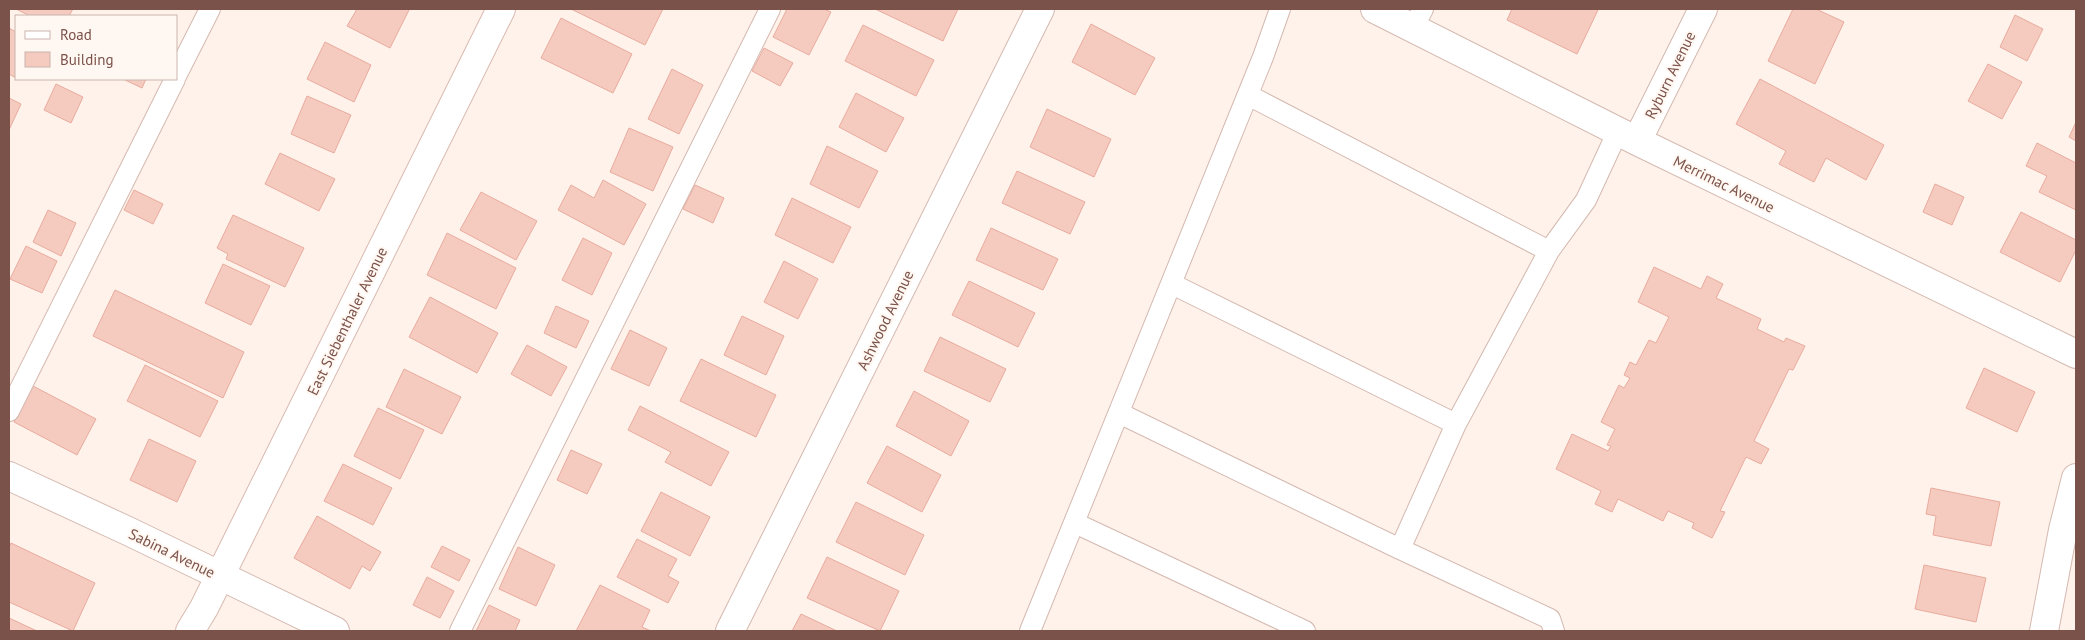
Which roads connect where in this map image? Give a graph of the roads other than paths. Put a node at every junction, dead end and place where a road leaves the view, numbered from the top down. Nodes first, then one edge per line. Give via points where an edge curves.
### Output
1 (210, 9) edge
2 (502, 9) edge
3 (770, 9) edge
4 (1040, 9) edge
5 (1280, 9) edge
6 (1375, 9) edge
7 (1703, 9) edge
8 (1418, 18) edge
9 (178, 73) edge
10 (174, 80) edge
11 (1248, 95) junction
12 (1627, 136) junction
13 (1549, 250) junction
14 (1172, 284) junction
15 (2076, 354) edge
16 (9, 411) edge
17 (1120, 413) junction
18 (1456, 424) junction
19 (9, 476) edge
20 (2076, 478) edge
21 (1075, 523) junction
22 (1400, 549) junction
23 (220, 576) junction
24 (190, 631) edge
25 (335, 631) edge
26 (460, 631) edge
27 (730, 631) edge
28 (1030, 631) edge
29 (1305, 631) edge
30 (1554, 631) edge
31 (2044, 631) edge

1 - 9 lane
2 - 23 street, East Siebenthaler Avenue
3 - 26 lane
4 - 27 street, Ashwood Avenue
5 - 11 lane
6 - 8 street, Merrimac Avenue
7 - 12 street, Ryburn Avenue
8 - 12 street, Merrimac Avenue
10 - 16 lane
11 - 13 lane
11 - 14 lane
12 - 13 lane
12 - 15 street, Merrimac Avenue
13 - 18 lane
14 - 17 lane
14 - 18 lane
17 - 21 lane
17 - 22 lane
18 - 22 lane
19 - 23 street, Sabina Avenue
20 - 31 street
21 - 28 lane
21 - 29 lane
22 - 30 lane via 1550,619
23 - 24 street, East Siebenthaler Avenue
23 - 25 street, Sabina Avenue

